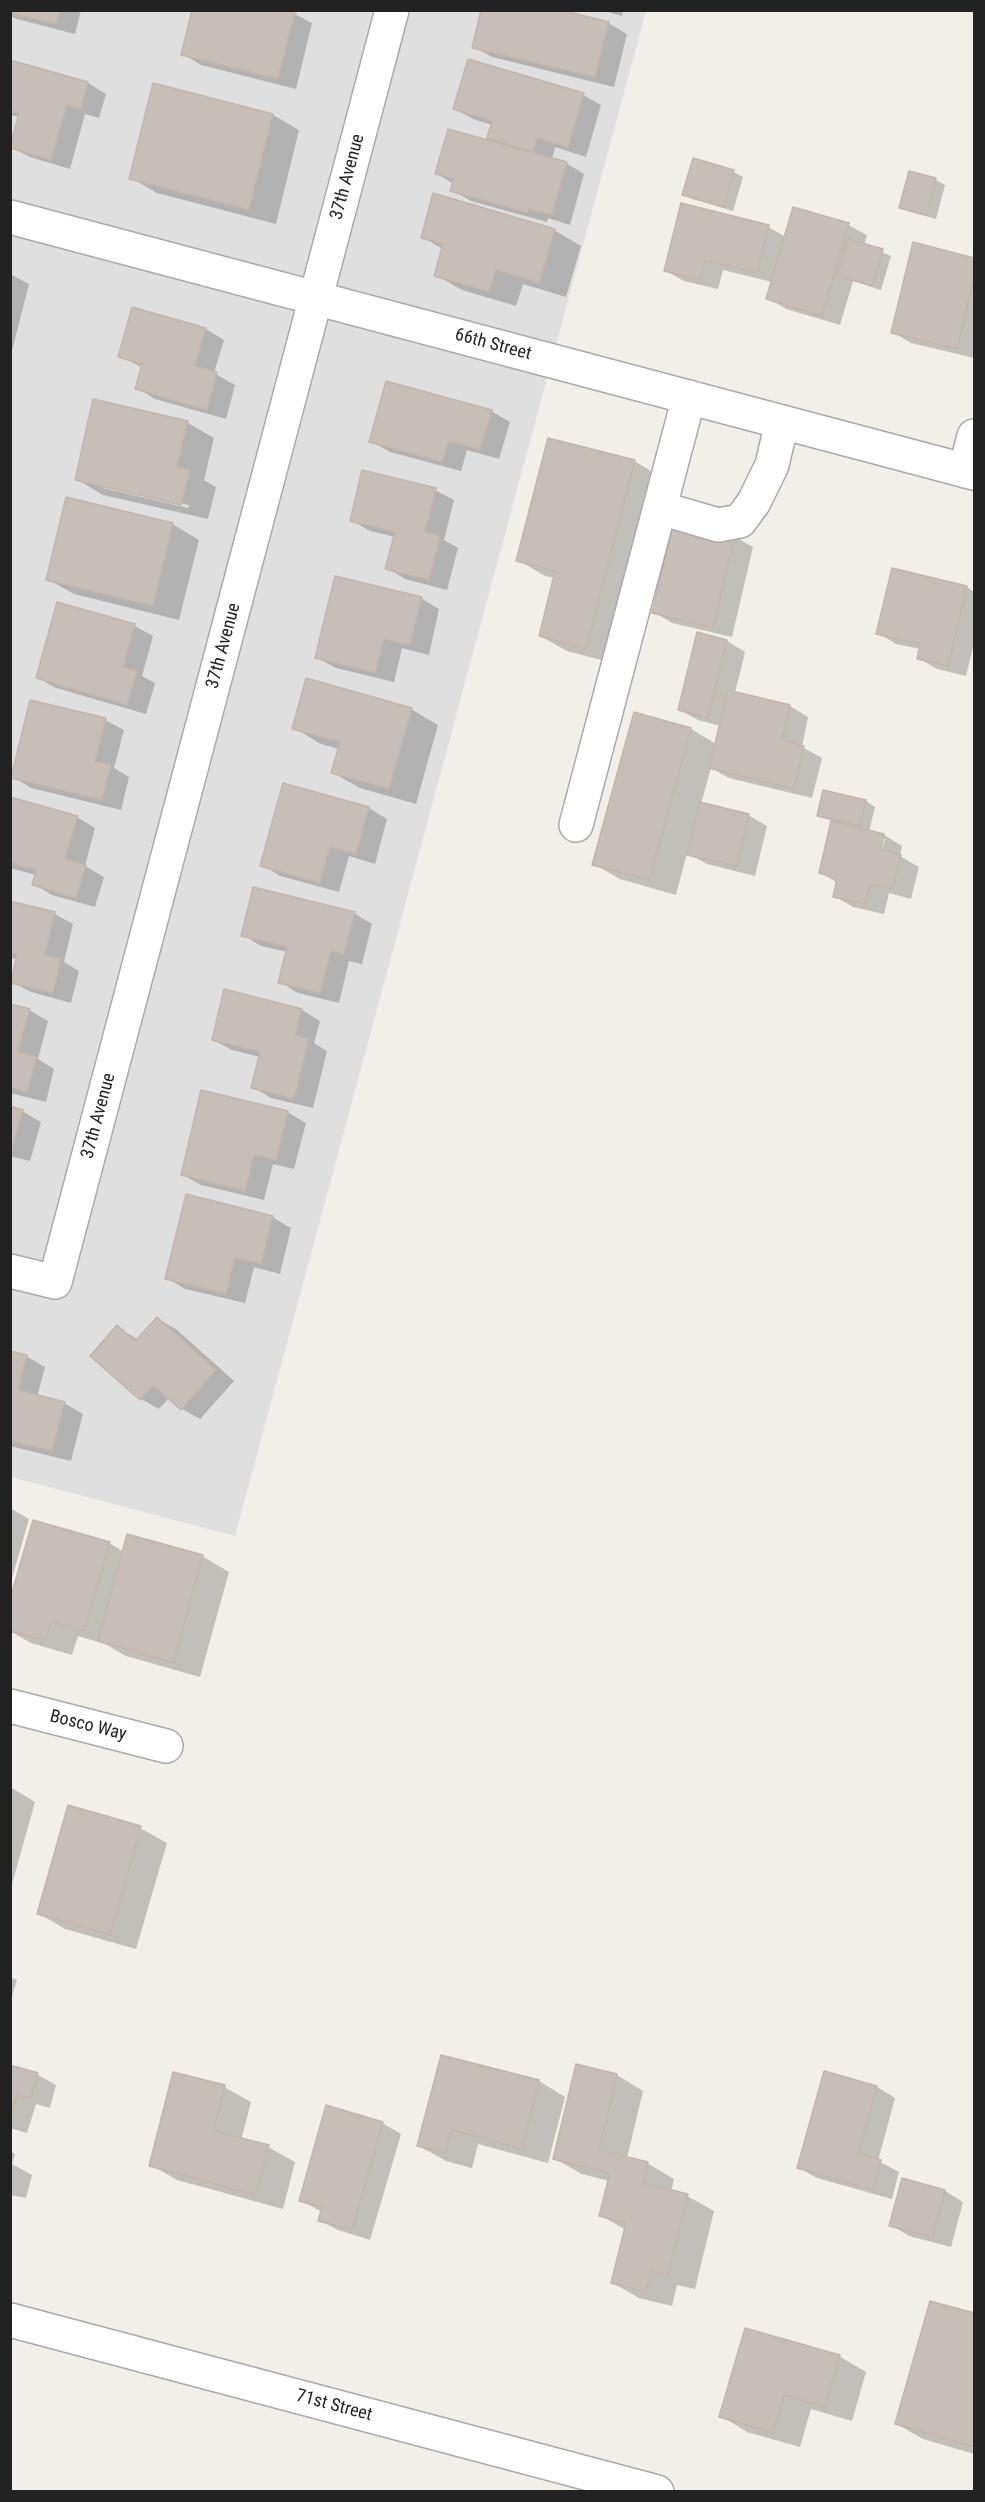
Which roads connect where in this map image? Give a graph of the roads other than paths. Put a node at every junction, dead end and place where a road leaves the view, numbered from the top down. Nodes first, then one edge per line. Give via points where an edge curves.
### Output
1 (392, 10) edge
2 (10, 217) edge
3 (316, 298) junction
4 (689, 397) junction
5 (782, 422) junction
6 (975, 436) edge
7 (970, 472) edge
8 (660, 508) junction
9 (576, 825) dead end
10 (10, 1271) edge
11 (10, 1706) edge
12 (166, 1746) dead end
13 (10, 2320) edge
14 (643, 2490) edge

1 - 3 street, 37th Avenue
2 - 3 street, 66th Street
3 - 4 street, 66th Street
3 - 10 street, 37th Avenue via 55,1282
4 - 5 street, 66th Street
4 - 8 street
5 - 7 street, 66th Street
5 - 8 street via 772,465 740,521 718,525
6 - 7 street
8 - 9 street
11 - 12 street, Bosco Way
13 - 14 street, 71st Street

